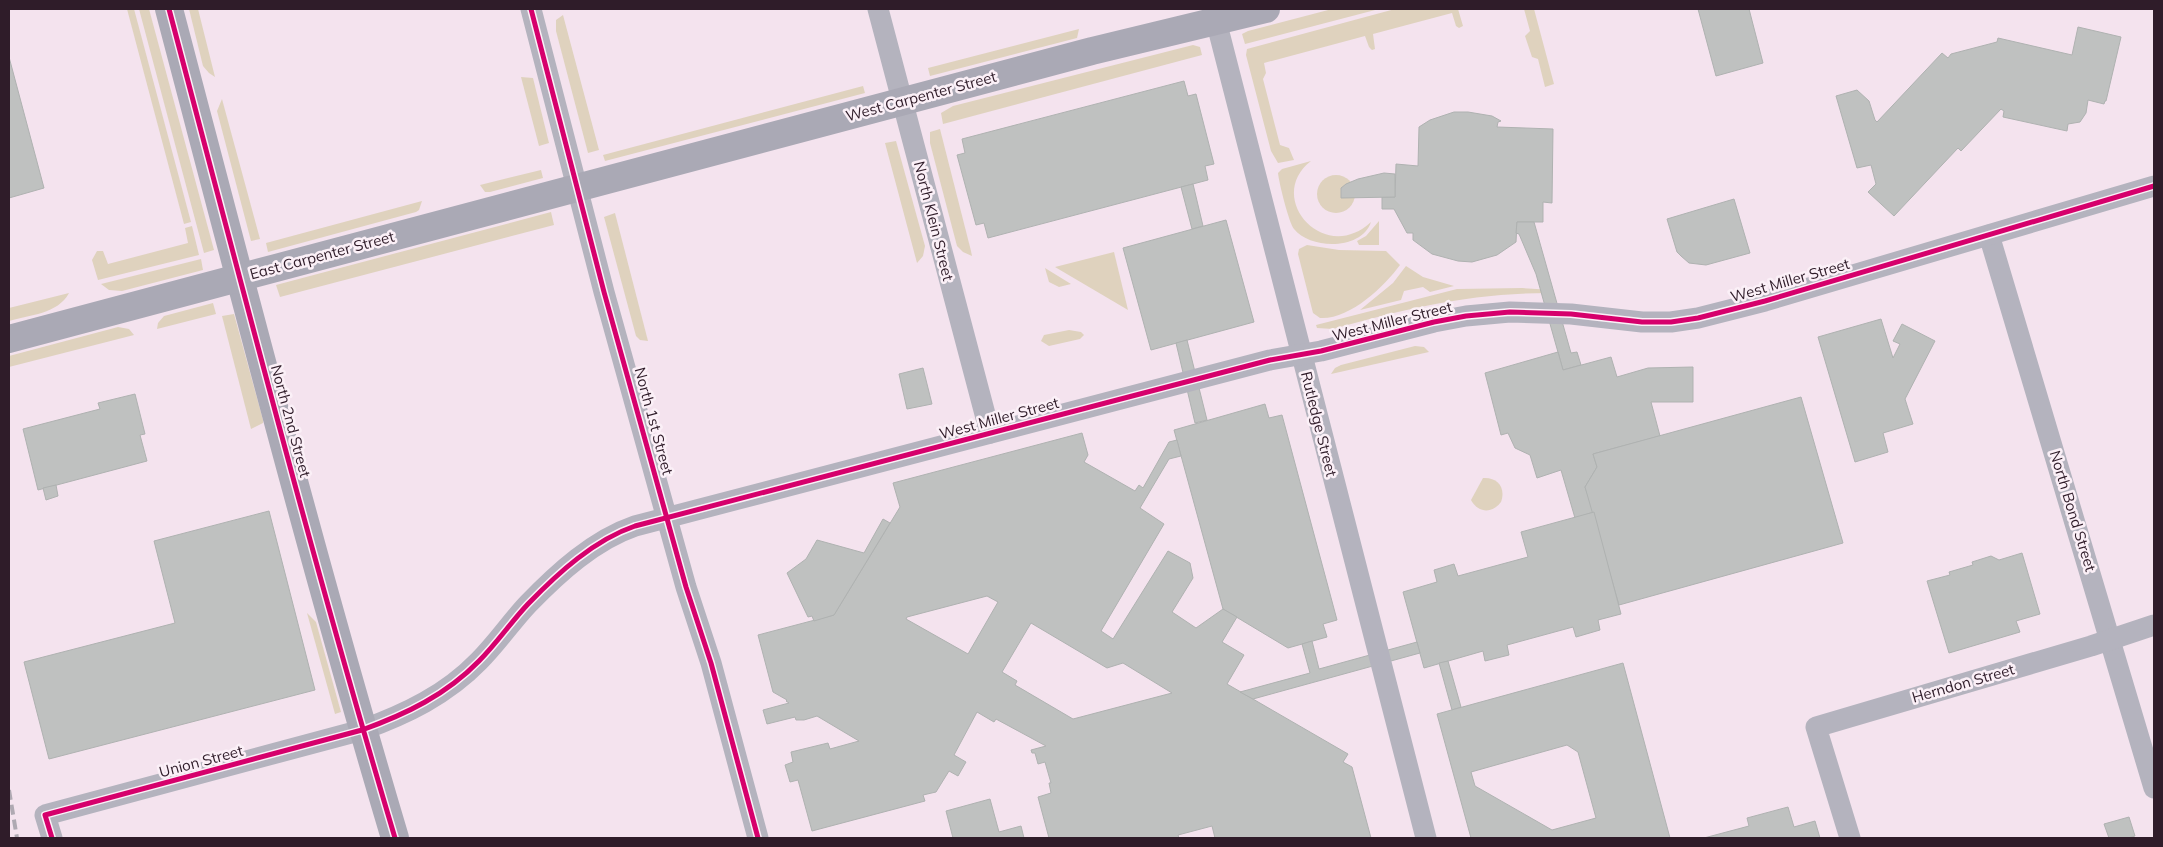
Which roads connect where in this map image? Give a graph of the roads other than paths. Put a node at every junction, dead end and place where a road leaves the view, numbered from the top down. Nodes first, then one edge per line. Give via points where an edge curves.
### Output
1 (169, 9) edge
2 (531, 9) edge
3 (878, 9) edge
4 (1266, 9) edge
5 (1215, 15) edge
6 (902, 101) junction
7 (2154, 186) edge
8 (578, 187) junction
9 (1989, 236) junction
10 (239, 277) junction
11 (9, 339) edge
12 (1301, 355) junction
13 (990, 433) junction
14 (668, 517) junction
15 (2154, 626) edge
16 (2111, 640) junction
17 (362, 730) junction
18 (2154, 788) edge
19 (52, 838) edge
20 (395, 838) edge
21 (758, 838) edge
22 (1426, 838) edge
23 (1850, 838) edge

1 - 10 street, North 2nd Street
2 - 8 street, North 1st Street
3 - 6 street, North Klein Street
4 - 5 street, West Carpenter Street
5 - 6 street, West Carpenter Street
5 - 12 street, Rutledge Street
6 - 8 street, West Carpenter Street
6 - 13 street, North Klein Street
7 - 9 street, West Miller Street
8 - 10 street, East Carpenter Street
8 - 14 street, North 1st Street via 604,292
9 - 12 street, West Miller Street via 1698,318 1642,322 1571,314 1510,312 1466,316
9 - 16 street, North Bond Street
10 - 11 street, East Carpenter Street
10 - 17 street, North 2nd Street
12 - 13 street, West Miller Street
12 - 22 street, Rutledge Street
13 - 14 street, West Miller Street
14 - 17 street, West Miller Street via 627,528 594,548 529,604 479,661 454,684 393,720
14 - 21 street, North 1st Street via 686,587 712,663
15 - 16 street, Herndon Street
16 - 18 street, North Bond Street
16 - 23 street, Herndon Street via 1816,726
17 - 19 street, Union Street via 45,815
17 - 20 street, North 2nd Street

